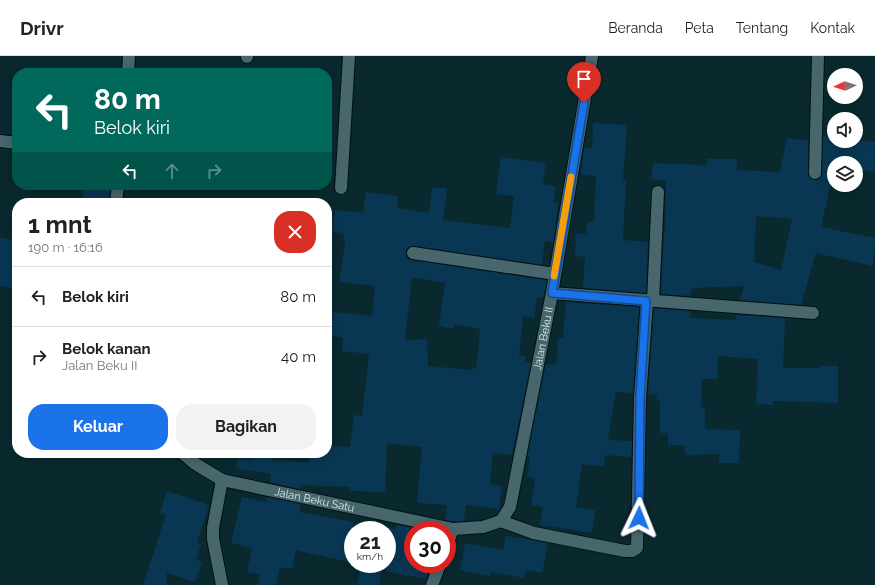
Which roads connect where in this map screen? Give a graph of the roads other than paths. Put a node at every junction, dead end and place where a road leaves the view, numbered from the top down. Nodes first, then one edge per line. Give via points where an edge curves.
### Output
1 (129, 56) edge
2 (349, 56) edge
3 (592, 56) edge
4 (818, 56) edge
5 (128, 68) edge
6 (0, 141) edge
7 (12, 142) edge
8 (815, 173) dead end
9 (341, 188) dead end
10 (658, 192) dead end
11 (413, 253) dead end
12 (555, 274) junction
13 (552, 293) junction
14 (650, 301) junction
15 (813, 313) dead end
16 (188, 458) edge
17 (222, 480) junction
18 (415, 521) edge
19 (502, 521) junction
20 (456, 529) edge
21 (437, 573) edge
22 (222, 585) edge
23 (432, 585) edge

1 - 5 street
2 - 9 street
3 - 12 street, Jalan Beku II
4 - 8 street
6 - 7 street
10 - 14 street
11 - 12 street
12 - 13 street, Jalan Beku II
13 - 14 street
13 - 19 street, Jalan Beku II via 510,506
14 - 15 street
14 - 19 street via 640,398 637,548 632,551 618,549 534,532
16 - 17 street, Jalan Beku Satu
17 - 18 street, Jalan Beku Satu
17 - 22 street via 213,539
19 - 20 street via 483,527
21 - 23 street

